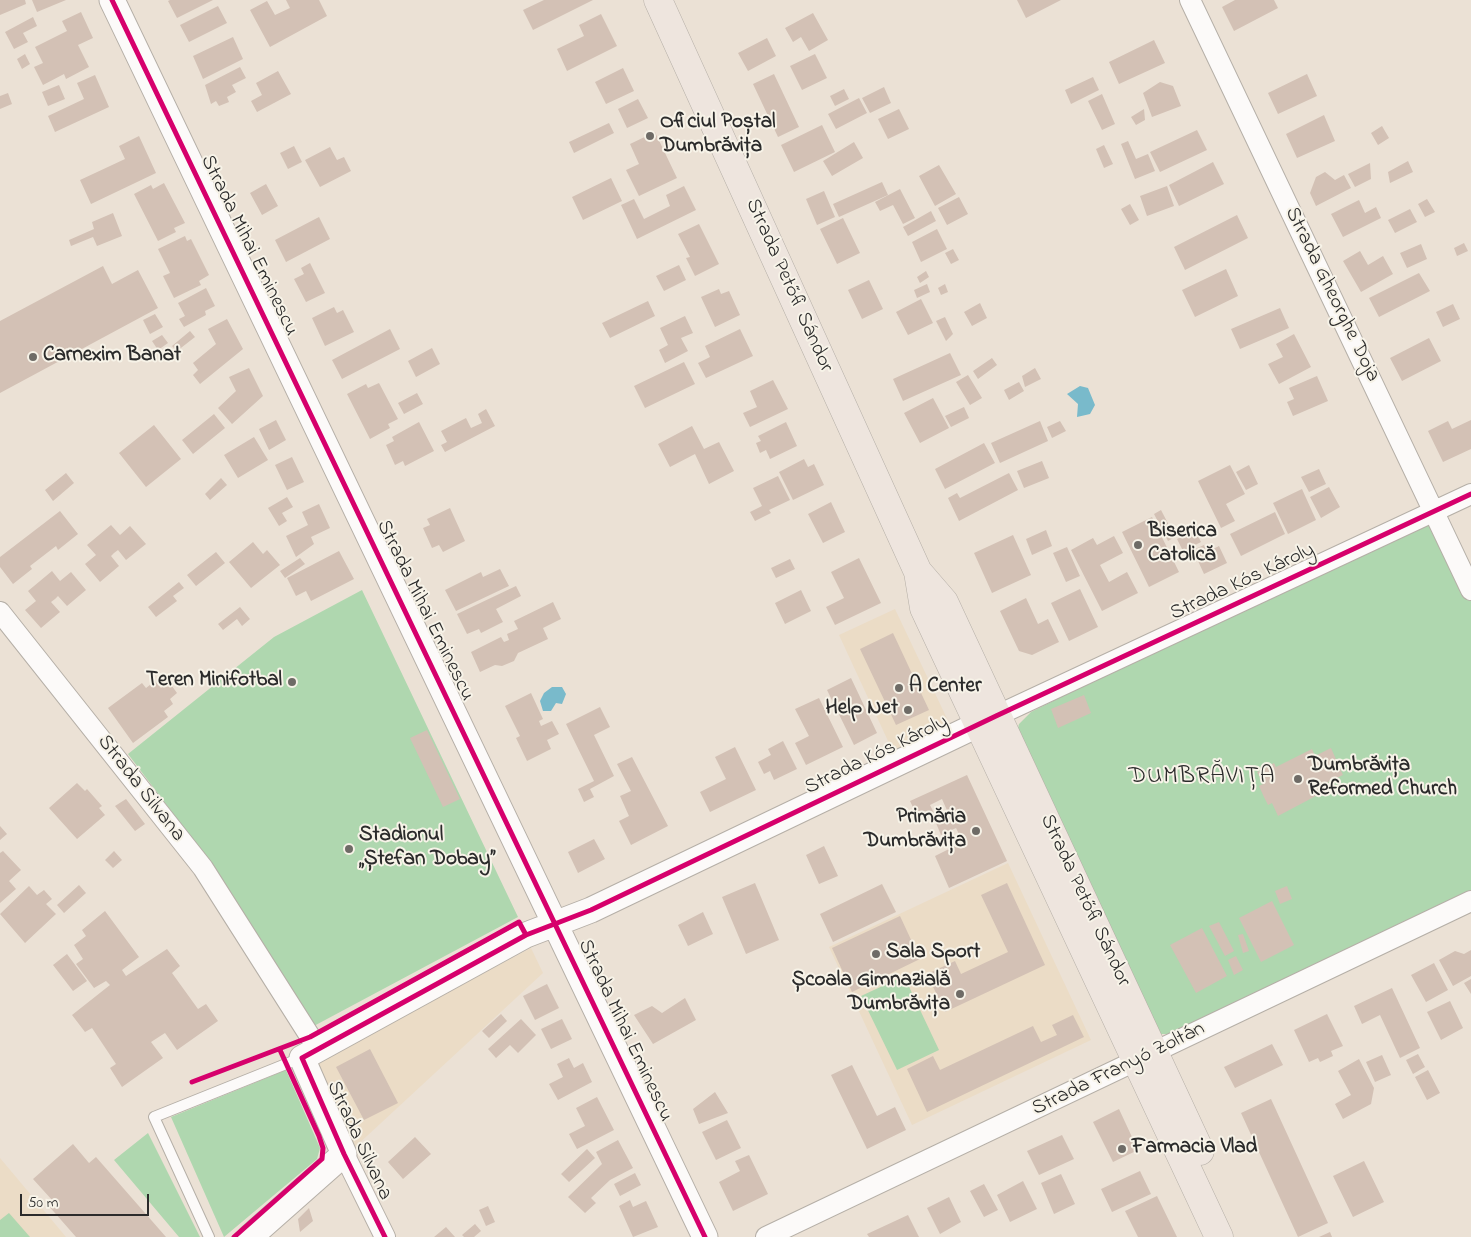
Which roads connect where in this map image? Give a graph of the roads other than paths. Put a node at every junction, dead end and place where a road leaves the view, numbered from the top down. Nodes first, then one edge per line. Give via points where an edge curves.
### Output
1 (112, 0) edge
2 (658, 0) edge
3 (1190, 0) edge
4 (1471, 494) edge
5 (1435, 511) junction
6 (1471, 590) edge
7 (0, 612) edge
8 (987, 721) junction
9 (1471, 901) edge
10 (556, 924) junction
11 (310, 1054) junction
12 (1146, 1056) junction
13 (344, 1154) junction
14 (210, 1237) edge
15 (250, 1237) edge
16 (385, 1237) edge
17 (705, 1237) edge
18 (766, 1237) edge
19 (1219, 1237) edge
20 (1238, 1237) edge

1 - 10 street, Strada Mihai Eminescu
2 - 8 main road, Strada Petőfi Sándor via 918,572 944,602
3 - 5 street, Strada Gheorghe Doja
4 - 5 street, Strada Kós Károly
5 - 6 street, Strada Gheorghe Doja
5 - 8 street, Strada Kós Károly
7 - 11 street, Strada Silvana via 203,868
8 - 10 street, Strada Kós Károly
8 - 12 main road, Strada Petőfi Sándor
9 - 12 street, Strada Franyó Zoltán
10 - 11 street, Strada Kós Károly via 526,935
10 - 17 street, Strada Mihai Eminescu
11 - 13 street, Strada Silvana
11 - 14 lane, Strada Kós Károly via 154,1117
12 - 18 street, Strada Franyó Zoltán
12 - 19 main road, Strada Petőfi Sándor
12 - 20 main road, Strada Petőfi Sándor
13 - 15 street
13 - 16 street, Strada Silvana

